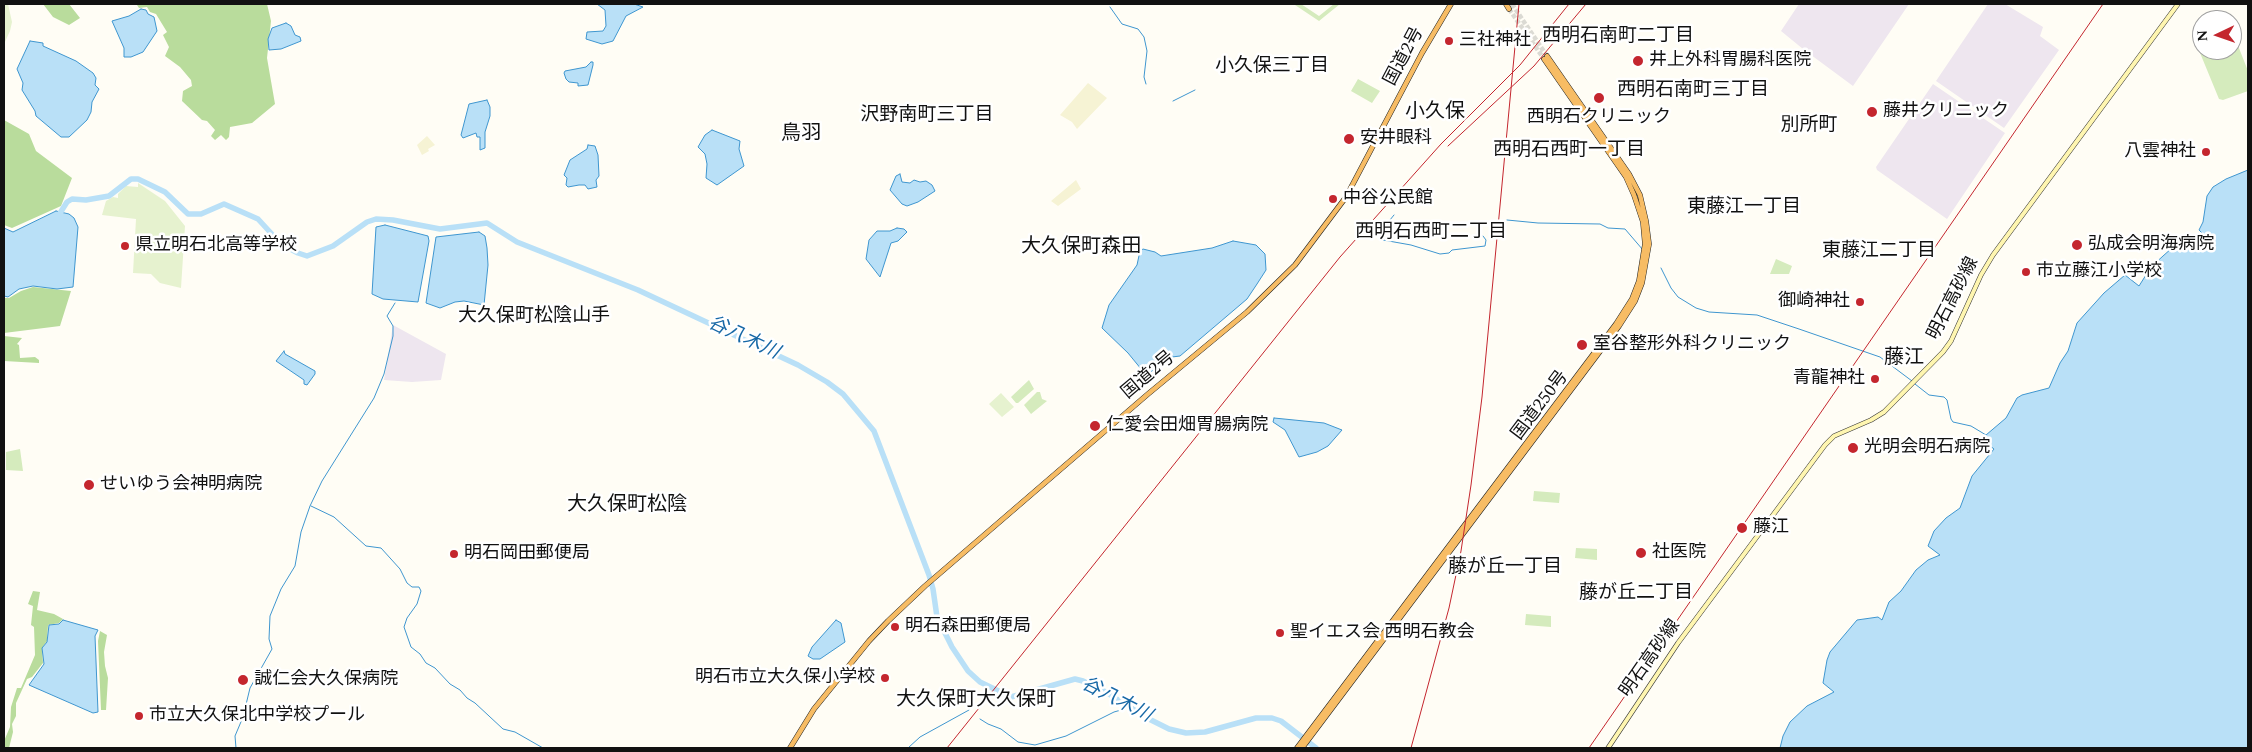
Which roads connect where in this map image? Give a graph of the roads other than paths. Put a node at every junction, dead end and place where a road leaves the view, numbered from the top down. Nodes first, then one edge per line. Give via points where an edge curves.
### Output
1 (1506, 4) edge
2 (2178, 4) edge
3 (1450, 6) edge
4 (1509, 9) dead end
5 (1546, 58) tunnel mouth
6 (1644, 268) junction
7 (1364, 662) junction
8 (790, 748) edge
9 (1297, 748) edge
10 (1302, 748) edge
11 (1608, 748) edge

1 - 4 highway
2 - 11 main road, 明石高砂線 via 1993,255 1980,275 1951,340 1884,412 1834,436 1824,445 1678,643
3 - 8 highway, 国道2号 via 1346,198 1295,265 1246,312 925,586 869,641 814,708
5 - 6 highway, 国道250号 via 1626,177 1644,221
6 - 7 highway, 国道250号 via 1632,299 1616,324
6 - 7 highway, 国道250号 via 1635,301 1619,326
7 - 9 highway, 国道250号
7 - 10 highway, 国道250号

